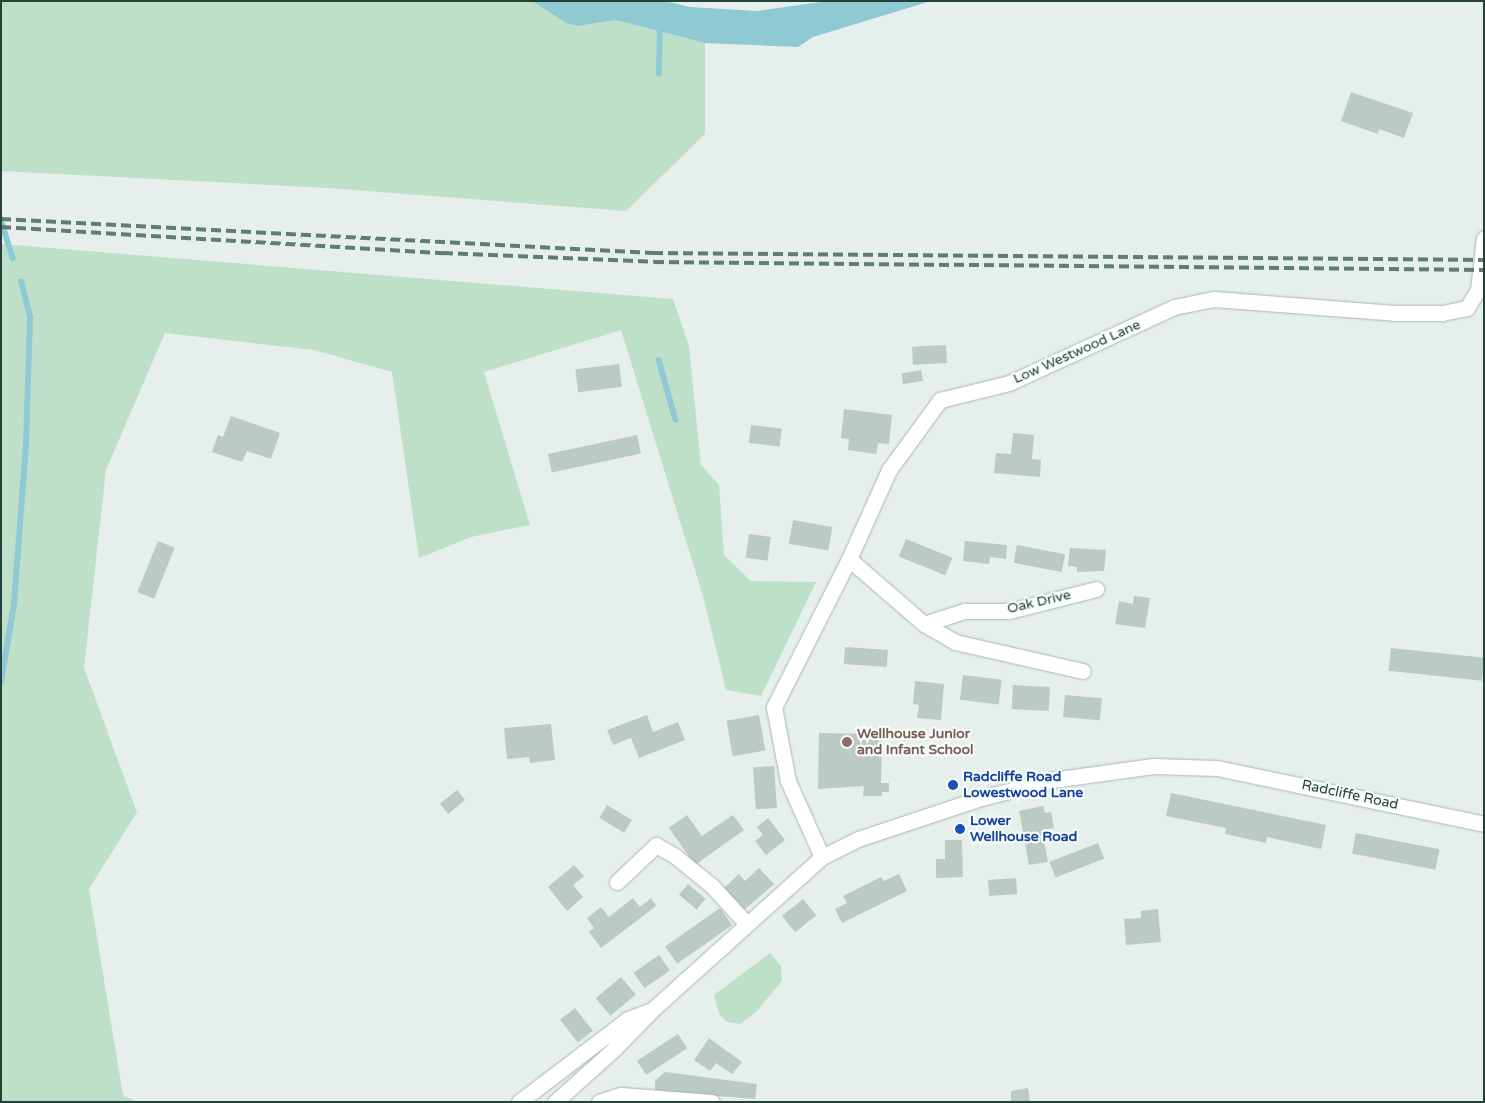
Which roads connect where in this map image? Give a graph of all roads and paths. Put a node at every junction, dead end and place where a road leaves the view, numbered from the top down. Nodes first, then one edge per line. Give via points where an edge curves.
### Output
1 (1484, 238) edge
2 (850, 559) junction
3 (1096, 589) dead end
4 (924, 624) junction
5 (1083, 671) dead end
6 (1484, 824) edge
7 (822, 857) junction
8 (617, 882) dead end
9 (746, 923) junction
10 (652, 1010) junction
11 (519, 1102) edge
12 (555, 1102) edge
13 (599, 1102) edge
14 (712, 1102) edge

1 - 2 street, Low Westwood Lane via 1478,290 1468,308 1442,313 1394,313 1214,299 1174,307 1009,382 940,400 889,470
2 - 4 street
2 - 7 street, Low Westwood Lane via 774,706 788,781
3 - 4 street, Oak Drive via 1009,611 964,610
4 - 5 street via 955,642
6 - 7 street, Radcliffe Road via 1217,768 1153,766 1052,780 981,798 858,839
7 - 9 street
8 - 9 street via 656,845 712,886
9 - 10 street
10 - 11 street via 628,1019
10 - 12 street
13 - 14 street via 621,1095

